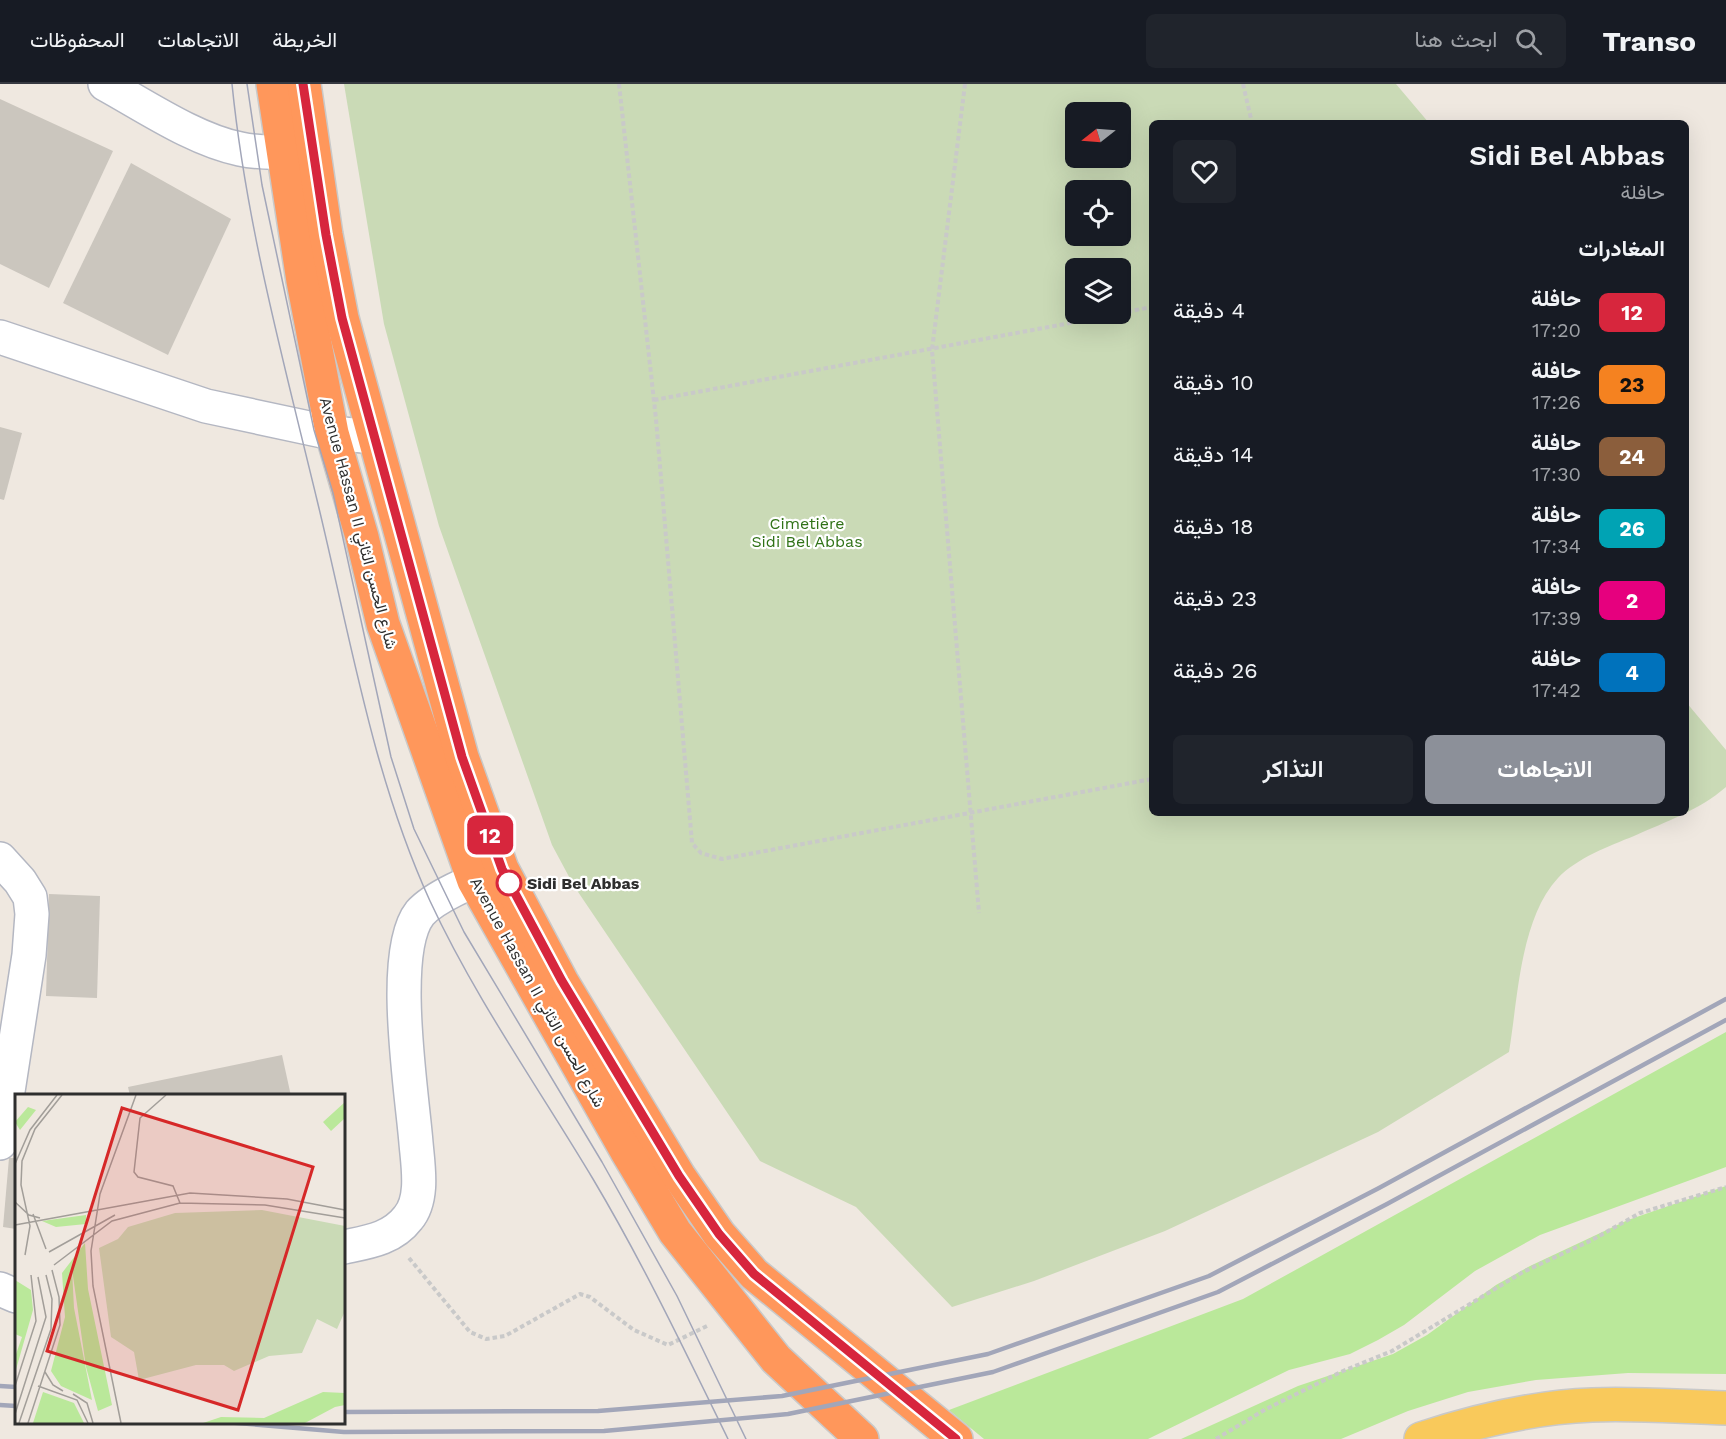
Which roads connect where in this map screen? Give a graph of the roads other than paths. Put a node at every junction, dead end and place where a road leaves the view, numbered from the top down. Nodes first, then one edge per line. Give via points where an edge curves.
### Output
1 (105, 84) edge
2 (273, 84) edge
3 (304, 84) edge
4 (297, 151) junction
5 (0, 337) edge
6 (332, 433) junction
7 (374, 437) junction
8 (0, 860) edge
9 (488, 875) junction
10 (0, 1143) edge
11 (345, 1247) edge
12 (0, 1290) edge
13 (15, 1296) edge
14 (15, 1301) edge
15 (0, 1305) edge
16 (1726, 1408) edge
17 (862, 1439) edge
18 (956, 1439) edge
19 (1421, 1439) edge

1 - 4 street via 204,137 240,149
2 - 4 highway, Avenue Hassan II شارع الحسن الثاني
3 - 4 highway, Avenue Hassan II شارع الحسن الثاني
4 - 6 highway, Avenue Hassan II شارع الحسن الثاني
4 - 7 highway, Avenue Hassan II شارع الحسن الثاني
5 - 6 street via 206,406
6 - 7 street
6 - 9 highway, Avenue Hassan II شارع الحسن الثاني via 383,624
7 - 9 highway, Avenue Hassan II شارع الحسن الثاني via 462,757
8 - 10 street via 30,897 32,914
9 - 11 street via 422,911 416,920 406,948 405,1020 418,1167 417,1198 408,1219 391,1235
9 - 17 highway, Avenue Hassan II شارع الحسن الثاني via 626,1150 675,1232 776,1359
9 - 18 highway, Avenue Hassan II شارع الحسن الثاني via 568,992 679,1176 719,1234 754,1274
12 - 13 street
14 - 15 street
16 - 19 main road via 1592,1405 1464,1425

